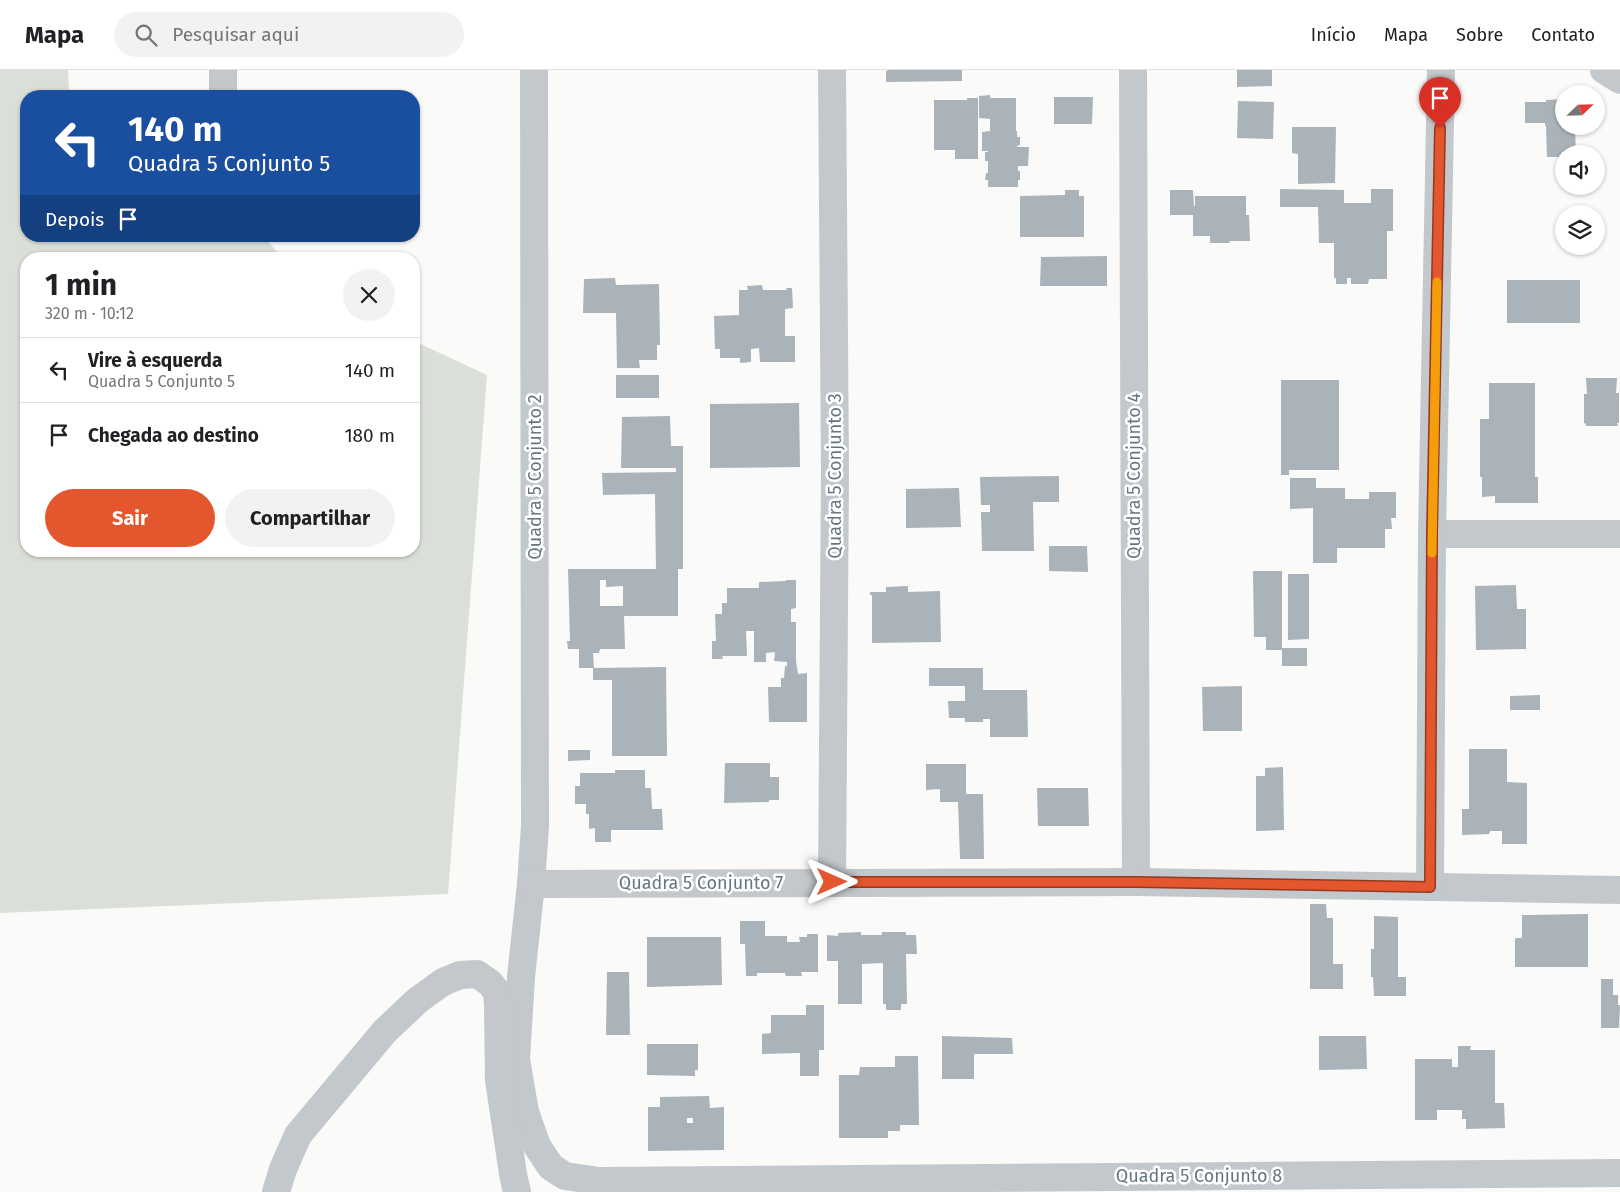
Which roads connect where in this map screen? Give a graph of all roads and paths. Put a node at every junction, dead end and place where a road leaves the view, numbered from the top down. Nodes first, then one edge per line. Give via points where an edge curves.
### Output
1 (223, 70) edge
2 (534, 70) edge
3 (832, 70) edge
4 (1133, 70) edge
5 (1441, 70) edge
6 (1604, 70) edge
7 (1620, 80) edge
8 (223, 90) edge
9 (1432, 534) junction
10 (1620, 534) edge
11 (832, 882) junction
12 (1136, 882) junction
13 (531, 884) junction
14 (1430, 887) junction
15 (1620, 890) edge
16 (1620, 1173) edge
17 (598, 1181) joint
18 (276, 1192) edge
19 (517, 1192) edge

1 - 8 street
2 - 13 street, Quadra 5 Conjunto 2 via 535,826
3 - 11 street, Quadra 5 Conjunto 3 via 836,471
4 - 12 street, Quadra 5 Conjunto 4
5 - 9 street
6 - 7 street
9 - 10 street
9 - 14 street
11 - 12 street, Quadra 5 Conjunto 7
11 - 13 street, Quadra 5 Conjunto 7
12 - 14 street, Quadra 5 Conjunto 7
13 - 17 street, Quadra 5 Conjunto 2 via 520,976 516,1060 525,1112 537,1146 551,1167 565,1176
14 - 15 street, Quadra 5 Conjunto 7
16 - 17 street, Quadra 5 Conjunto 8
18 - 19 street via 298,1135 385,1031 443,982 460,975 477,974 497,992 499,1080

